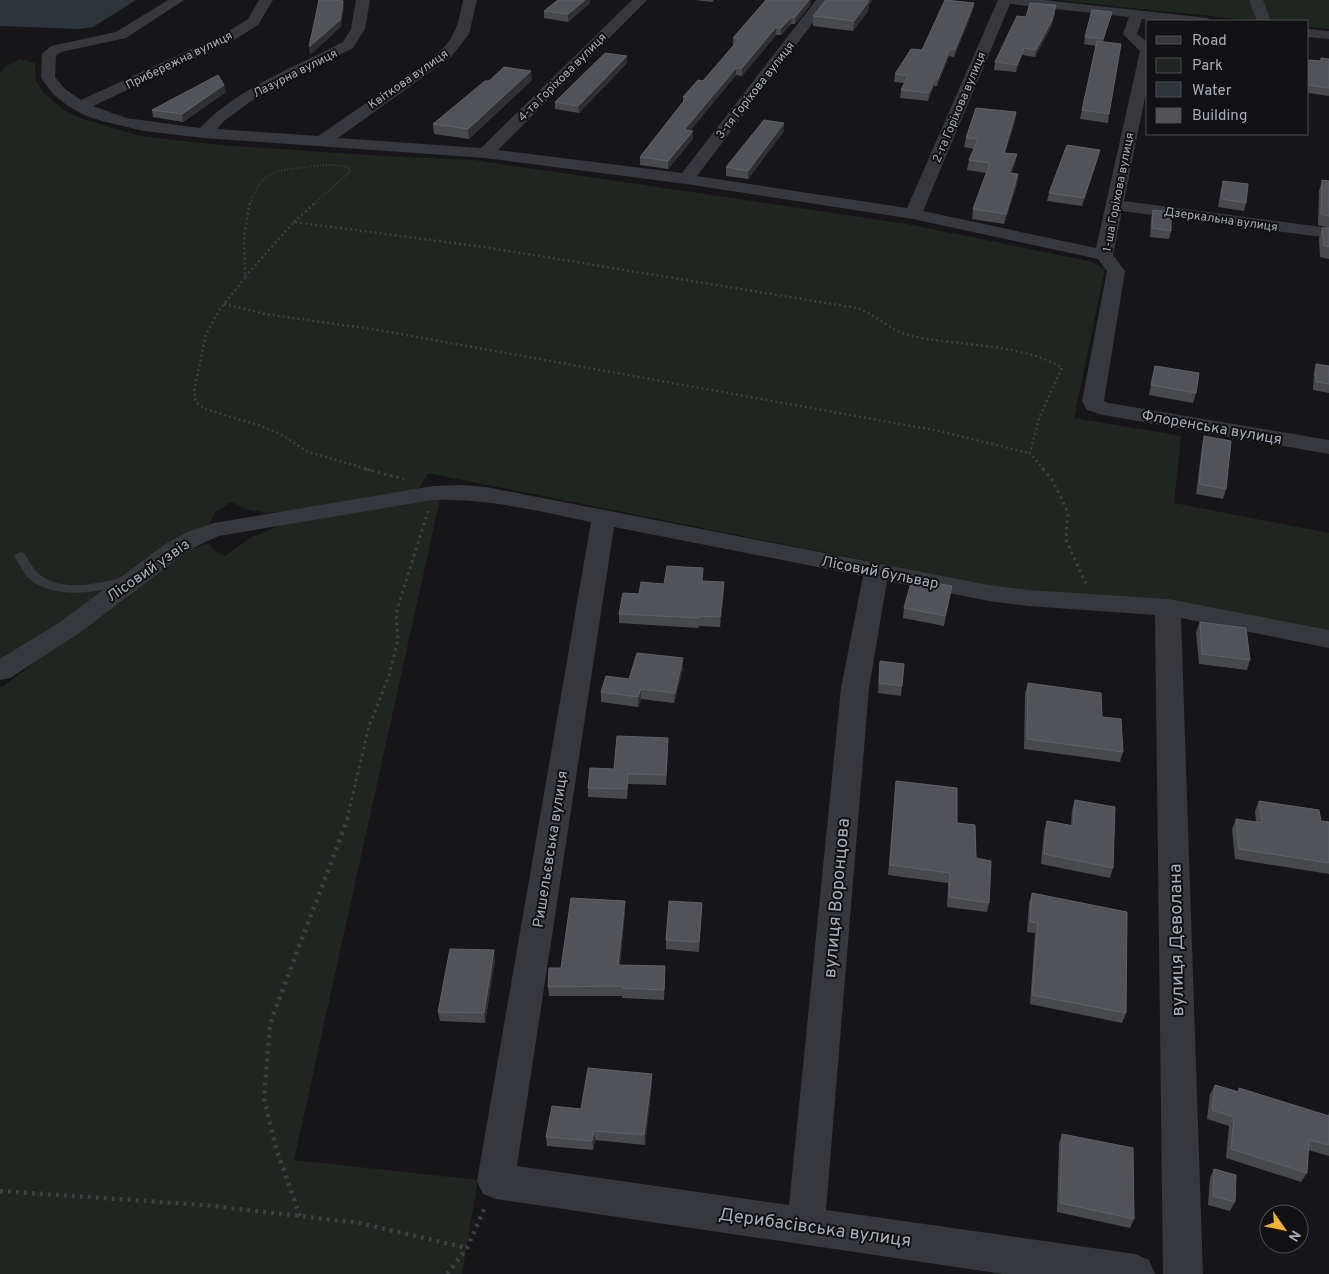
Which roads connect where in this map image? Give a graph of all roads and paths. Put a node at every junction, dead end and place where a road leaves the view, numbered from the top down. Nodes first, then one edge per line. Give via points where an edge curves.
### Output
1 (177, 0) edge
2 (266, 0) edge
3 (363, 0) edge
4 (470, 0) edge
5 (640, 0) edge
6 (823, 0) edge
7 (1005, 0) edge
8 (1256, 0) edge
9 (1137, 14) junction
10 (1194, 20) edge
11 (1264, 20) edge
12 (1309, 32) edge
13 (1329, 35) edge
14 (1146, 50) edge
15 (1146, 56) edge
16 (81, 106) junction
17 (204, 133) junction
18 (322, 141) junction
19 (485, 153) junction
20 (686, 179) junction
21 (1114, 204) junction
22 (912, 214) junction
23 (294, 222) junction
24 (1329, 233) edge
25 (1104, 255) junction
26 (245, 278) junction
27 (224, 304) junction
28 (1095, 405) joint
29 (1329, 447) edge
30 (1030, 453) junction
31 (432, 493) junction
32 (604, 516) junction
33 (20, 556) dead end
34 (876, 572) junction
35 (138, 577) junction
36 (1096, 602) junction
37 (1168, 607) junction
38 (1329, 639) edge
39 (0, 671) edge
40 (496, 1181) junction
41 (0, 1190) edge
42 (300, 1216) junction
43 (806, 1225) junction
44 (467, 1248) junction
45 (447, 1274) edge
46 (1134, 1274) edge
47 (1184, 1274) edge

1 - 16 street via 121,35 69,45 49,54 48,78 62,95
2 - 16 street, Прибережна вулиця via 260,14 229,38
3 - 17 street, Лазурна вулиця via 359,31 348,45 249,96 218,118
4 - 18 street, Квіткова вулиця via 461,38 451,49
5 - 19 street, 4-та Горіхова вулиця
6 - 20 street, 3-тя Горіхова вулиця
7 - 9 street
7 - 22 street, 2-га Горіхова вулиця
8 - 11 street
9 - 10 street
9 - 14 street, 1-ша Горіхова вулиця via 1129,33
12 - 13 street
15 - 21 street, 1-ша Горіхова вулиця
16 - 17 street via 111,118
17 - 18 street
18 - 19 street
19 - 20 street
20 - 22 street
21 - 24 street, Дзеркальна вулиця
21 - 25 street, 1-ша Горіхова вулиця
22 - 25 street
23 - 26 path
23 - 26 path via 350,172 349,168 340,165 281,169 269,174 259,184 249,206 244,232
23 - 30 path via 484,247 857,308 871,313 895,331 1021,353 1051,362 1062,368 1039,418
25 - 28 street, 1-ша Горіхова вулиця via 1116,271 1093,401
26 - 27 path
27 - 30 path via 265,314 378,330 939,431
27 - 31 path via 206,334 194,391 200,406 261,426 306,451 419,482
28 - 29 street, Флоренська вулиця
30 - 36 path via 1053,481 1068,513 1066,540
31 - 32 street, Лісовий бульвар via 486,494
31 - 35 street, Лісовий узвіз via 214,530 176,548
31 - 42 path via 396,613 398,639 389,676 369,726 346,824 270,1023 264,1099 276,1148
32 - 34 street, Лісовий бульвар
32 - 40 street, Ришельєвська вулиця
33 - 35 lane via 37,578 67,589 104,588
34 - 36 street, Лісовий бульвар via 989,593
34 - 43 street, вулиця Воронцова via 855,688
35 - 39 street, Лісовий узвіз via 69,628
36 - 37 street, Лісовий бульвар
37 - 38 street, Лісовий бульвар
37 - 47 street, вулиця Деволана
40 - 43 street, Дерибасівська вулиця
40 - 44 path
41 - 42 path via 194,1204
42 - 44 path via 359,1223
43 - 46 street, Дерибасівська вулиця
44 - 45 path

